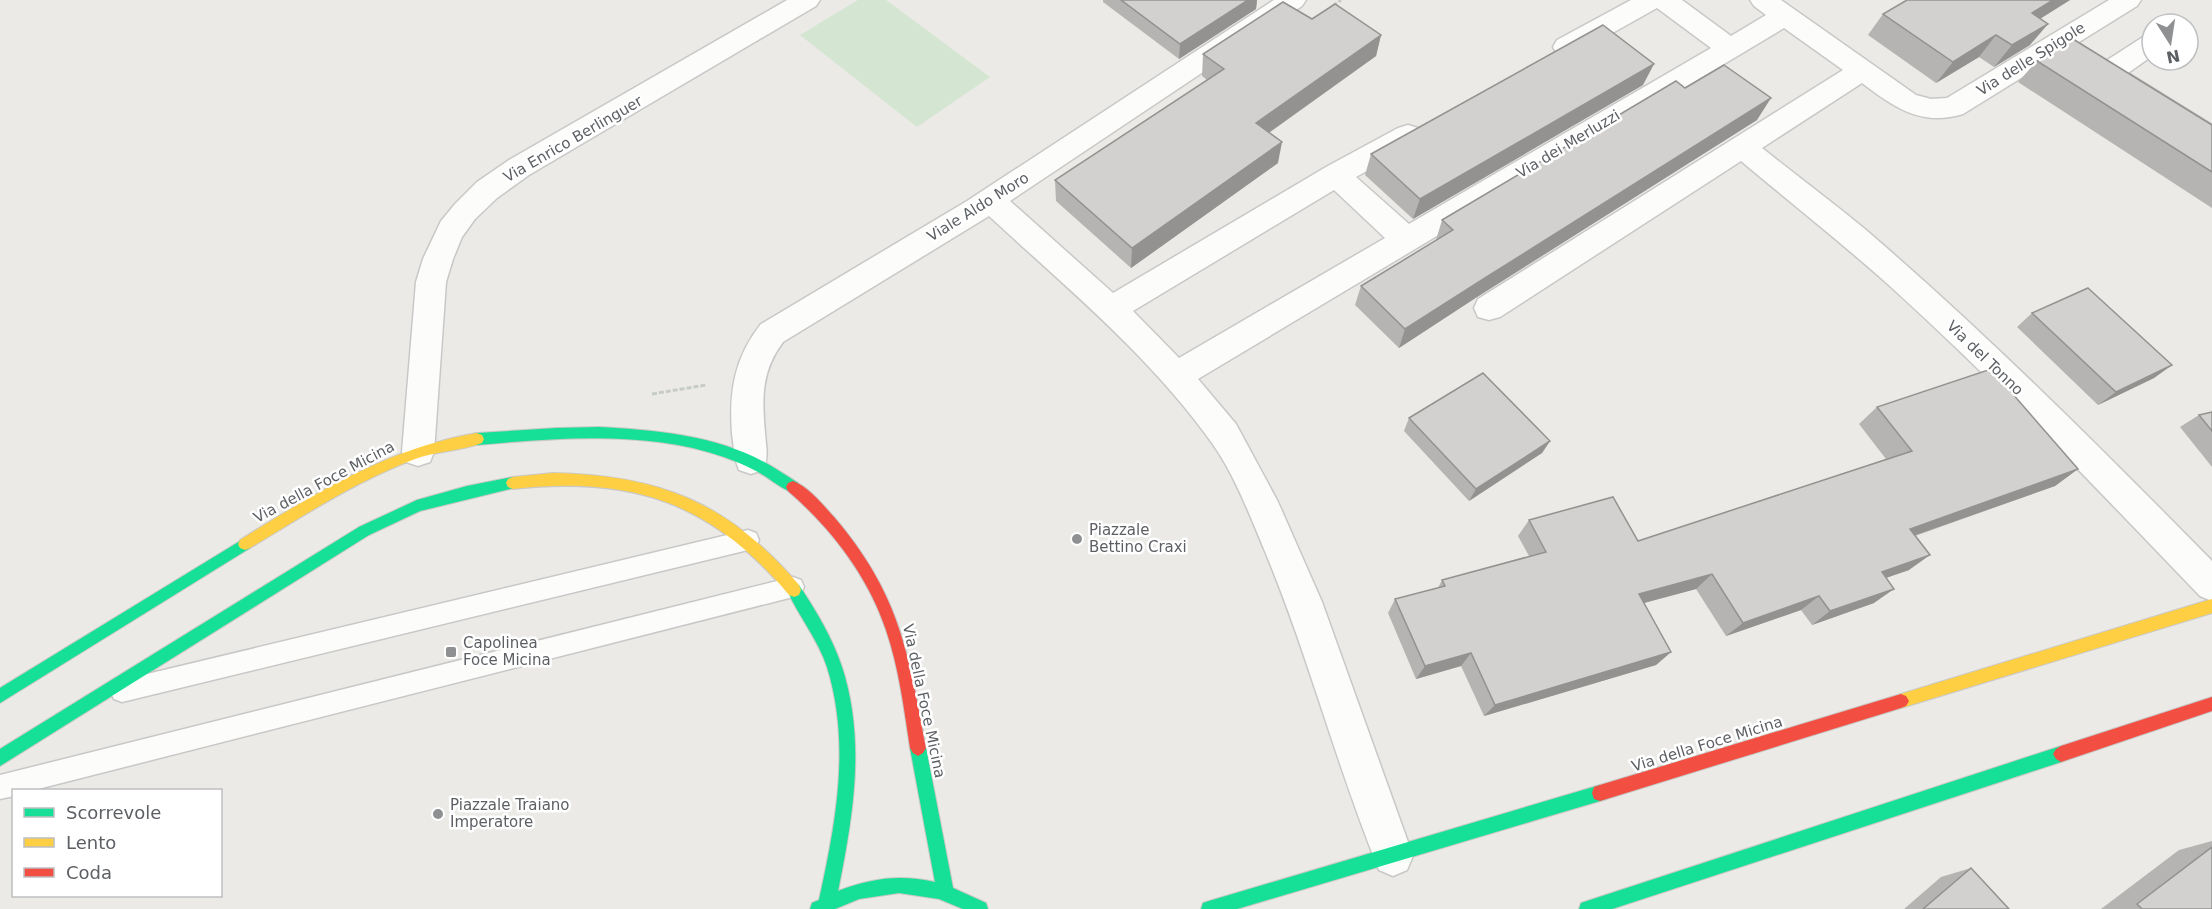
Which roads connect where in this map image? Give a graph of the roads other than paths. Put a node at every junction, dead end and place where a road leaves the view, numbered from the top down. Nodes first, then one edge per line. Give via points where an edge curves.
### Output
1 (807, 0) edge
2 (1293, 0) edge
3 (1651, 0) edge
4 (1664, 0) edge
5 (1774, 8) edge
6 (2126, 22) edge
7 (1730, 48) junction
8 (1539, 62) edge
9 (1861, 71) junction
10 (1428, 124) edge
11 (2212, 138) edge
12 (1742, 147) junction
13 (1336, 175) junction
14 (990, 200) junction
15 (1407, 240) junction
16 (1489, 308) edge
17 (1111, 309) junction
18 (1176, 376) junction
19 (418, 452) junction
20 (752, 460) junction
21 (748, 540) junction
22 (2212, 585) edge
23 (793, 587) junction
24 (2212, 606) edge
25 (0, 696) edge
26 (98, 697) junction
27 (2212, 704) edge
28 (0, 758) edge
29 (0, 787) edge
30 (1393, 856) junction
31 (945, 890) junction
32 (822, 906) edge
33 (980, 909) edge
34 (1209, 909) edge
35 (1587, 909) edge

1 - 19 street, Via Enrico Berlinguer via 512,172 474,201 459,218 446,237 431,282
2 - 14 street, Viale Aldo Moro
3 - 8 street
4 - 7 street
5 - 7 street, Via dei Merluzzi
5 - 9 street
6 - 9 street, Via delle Spigole via 1953,107 1931,109 1907,102
6 - 11 street via 2108,73
7 - 15 street, Via dei Merluzzi
9 - 12 street
10 - 13 street
12 - 16 street
12 - 22 street, Via del Tonno via 1856,239 1969,342
13 - 15 street
13 - 17 street
14 - 17 street
14 - 20 street, Viale Aldo Moro via 772,333 761,345 748,377
15 - 18 street, Via dei Merluzzi
17 - 18 street
18 - 30 street via 1224,434 1261,502 1304,602
19 - 20 street, Via della Foce Micina via 539,432 633,434 676,440
19 - 25 street, Via della Foce Micina via 379,468 282,521
20 - 31 street, Via della Foce Micina via 778,475 809,501 874,584 894,630 905,677
21 - 23 street
21 - 26 lane
21 - 26 street via 695,505 635,484 584,478 529,480 467,491 415,506 364,531
23 - 29 lane
23 - 32 street via 829,648 842,693 849,742 846,810
24 - 30 street, Via della Foce Micina
26 - 28 street
27 - 35 street
30 - 34 street, Via della Foce Micina
31 - 32 street via 922,885 874,886 850,892
31 - 33 street

